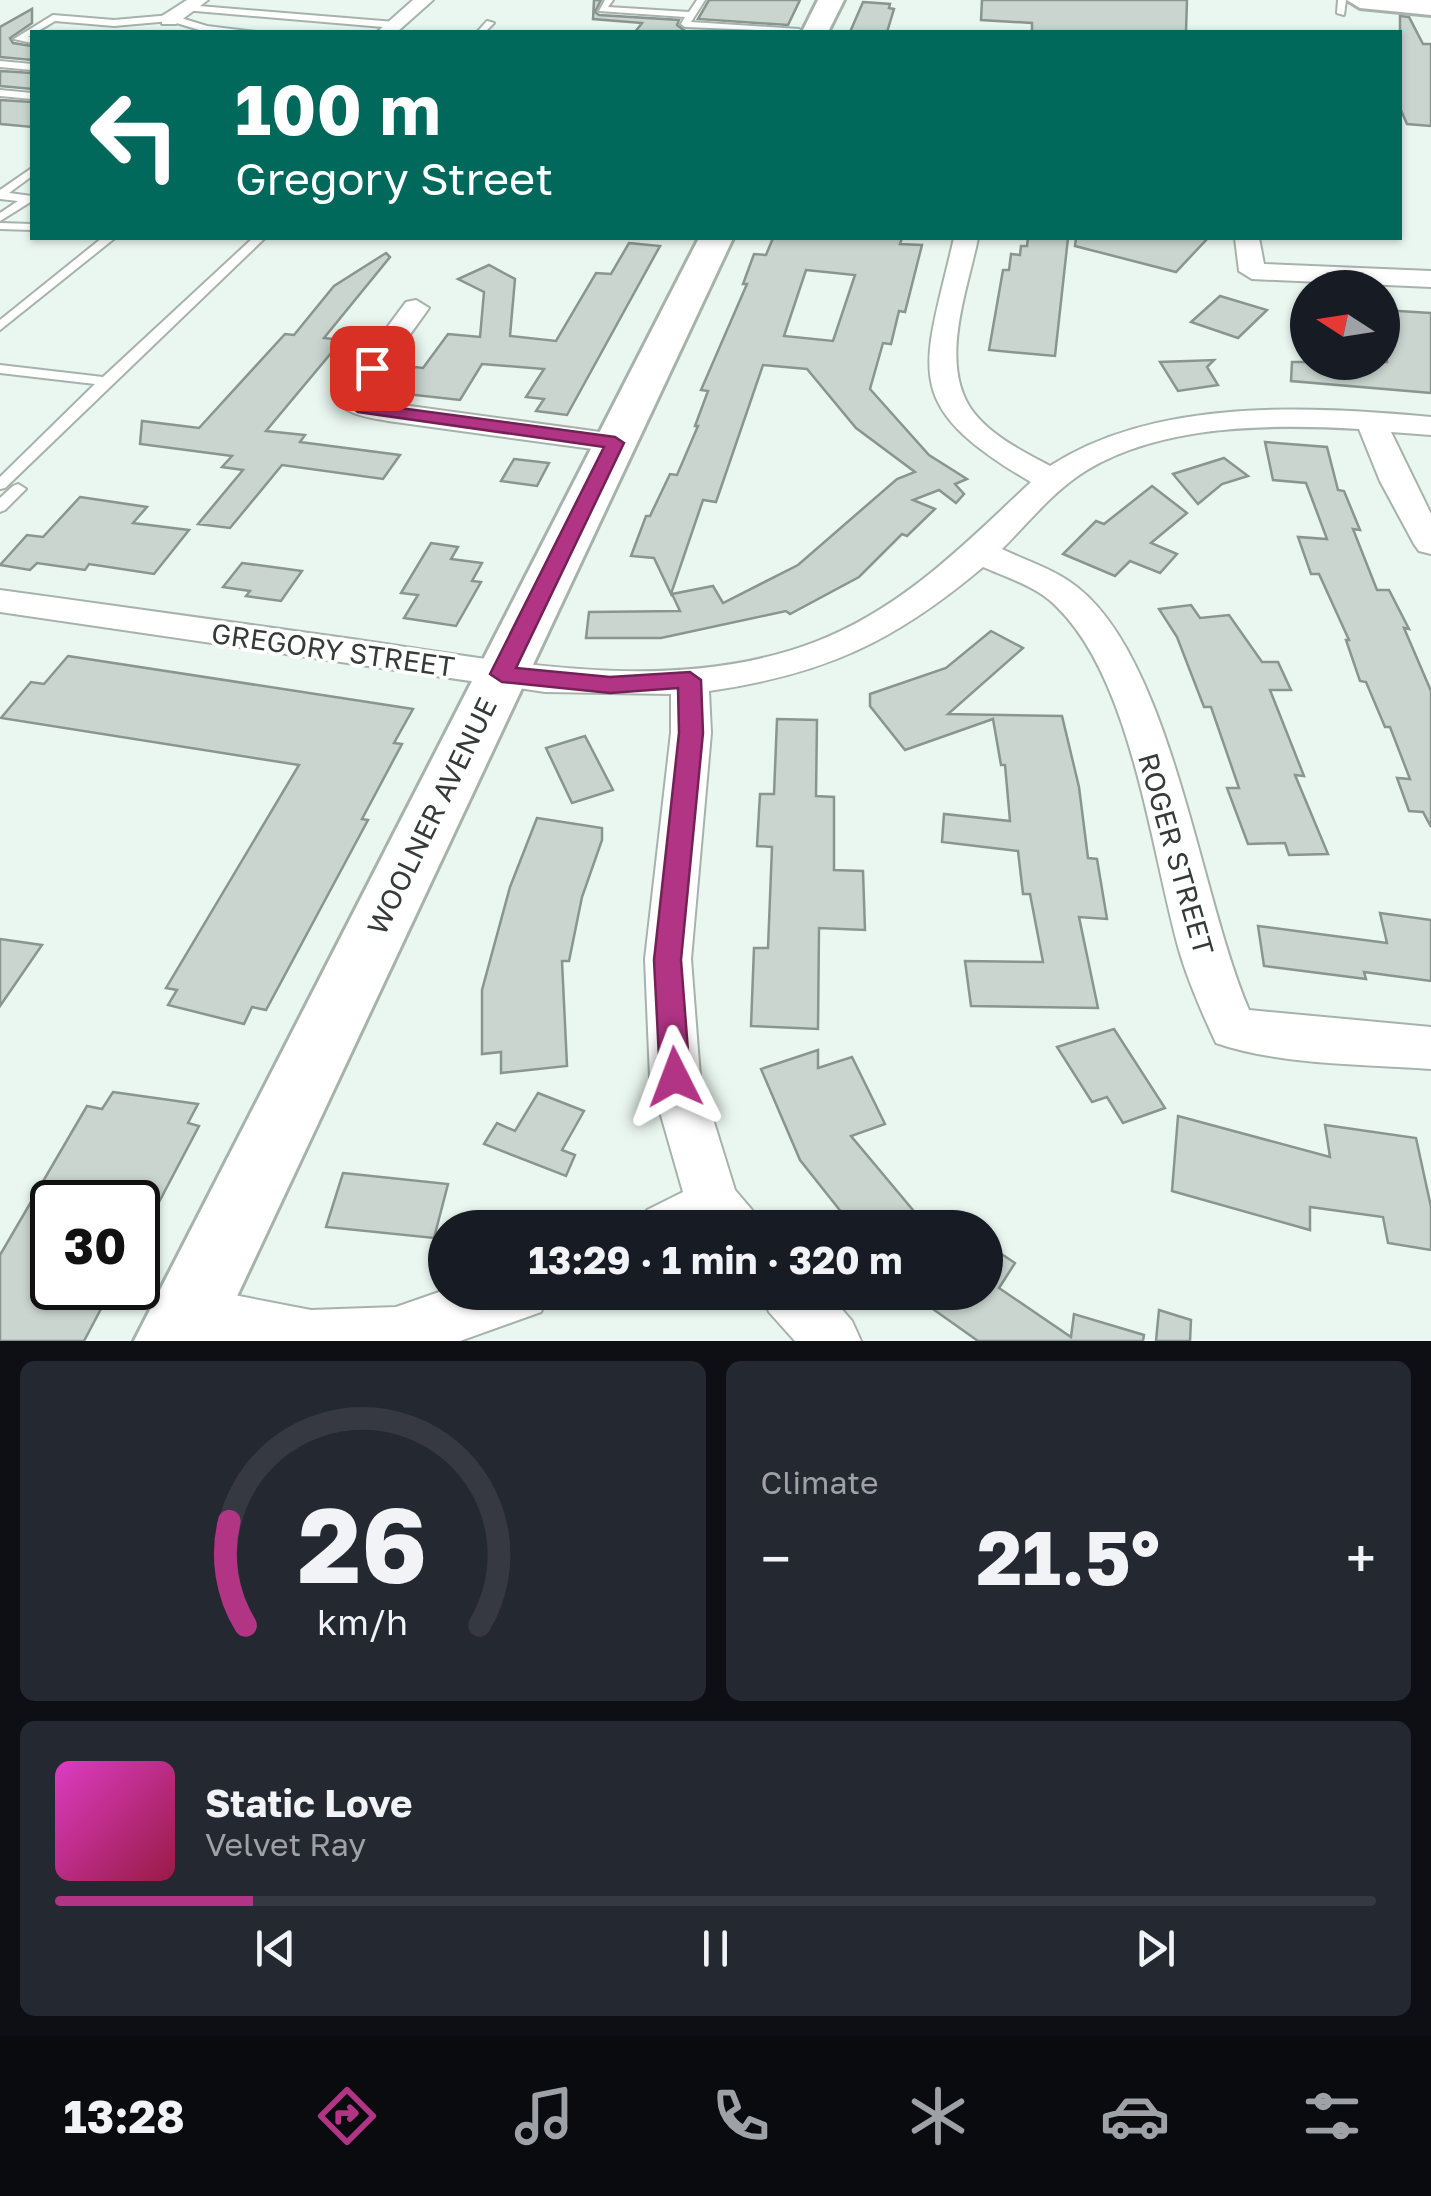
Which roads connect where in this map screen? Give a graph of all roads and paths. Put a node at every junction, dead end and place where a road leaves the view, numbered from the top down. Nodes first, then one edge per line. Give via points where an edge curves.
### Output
1 (424, 0) edge
2 (702, 0) edge
3 (831, 0) edge
4 (1342, 0) edge
5 (1350, 6) edge
6 (284, 7) dead end
7 (1431, 7) edge
8 (602, 8) edge
9 (182, 11) edge
10 (274, 14) junction
11 (690, 16) junction
12 (114, 23) junction
13 (490, 23) dead end
14 (391, 29) edge
15 (32, 30) edge
16 (102, 30) edge
17 (221, 30) edge
18 (483, 30) edge
19 (770, 30) edge
20 (817, 30) edge
21 (30, 31) edge
22 (30, 40) edge
23 (0, 64) edge
24 (30, 68) edge
25 (0, 93) edge
26 (30, 96) edge
27 (30, 172) edge
28 (0, 195) edge
29 (2, 227) edge
30 (30, 228) edge
31 (107, 240) edge
32 (258, 240) edge
33 (715, 240) edge
34 (966, 240) edge
35 (1248, 240) edge
36 (1431, 279) edge
37 (416, 308) dead end
38 (0, 326) edge
39 (0, 370) edge
40 (106, 381) junction
41 (1371, 421) junction
42 (1431, 426) edge
43 (615, 443) junction
44 (1051, 480) junction
45 (0, 486) edge
46 (0, 507) edge
47 (1431, 544) edge
48 (980, 552) junction
49 (0, 601) edge
50 (502, 674) junction
51 (690, 680) junction
52 (1431, 1048) edge
53 (721, 1210) edge
54 (469, 1310) edge
55 (805, 1310) edge
56 (181, 1328) edge
57 (832, 1341) edge

1 - 14 street
2 - 11 lane
3 - 20 street
4 - 5 lane
5 - 7 street
6 - 10 lane
8 - 11 lane
9 - 10 lane
9 - 12 lane
9 - 17 lane via 206,29
10 - 14 lane
11 - 19 lane via 684,24
12 - 15 lane via 53,18
12 - 16 lane
13 - 18 lane
21 - 22 lane via 18,38
23 - 24 lane
25 - 26 lane
27 - 28 lane
28 - 29 lane via 28,198
29 - 30 lane
31 - 38 lane
32 - 40 lane
33 - 43 street, WOOLNER AVENUE
34 - 44 street via 944,378 957,412 994,446
35 - 36 street via 1252,272
37 - 43 street via 349,398 365,408
39 - 40 lane
40 - 45 lane
41 - 42 street, GREGORY STREET
41 - 44 street, GREGORY STREET via 1243,417 1173,428 1092,455
41 - 47 street
43 - 50 street, WOOLNER AVENUE
44 - 48 street, GREGORY STREET
45 - 46 lane via 18,490
48 - 51 street, GREGORY STREET via 863,636 812,656
48 - 52 street, ROGER STREET via 1067,596 1116,662 1204,954 1233,1028
49 - 50 street, GREGORY STREET
50 - 51 street, GREGORY STREET via 610,685
50 - 56 street, WOOLNER AVENUE
51 - 53 street via 691,733 668,960 675,1077
54 - 56 street via 396,1335 311,1339
55 - 57 street

